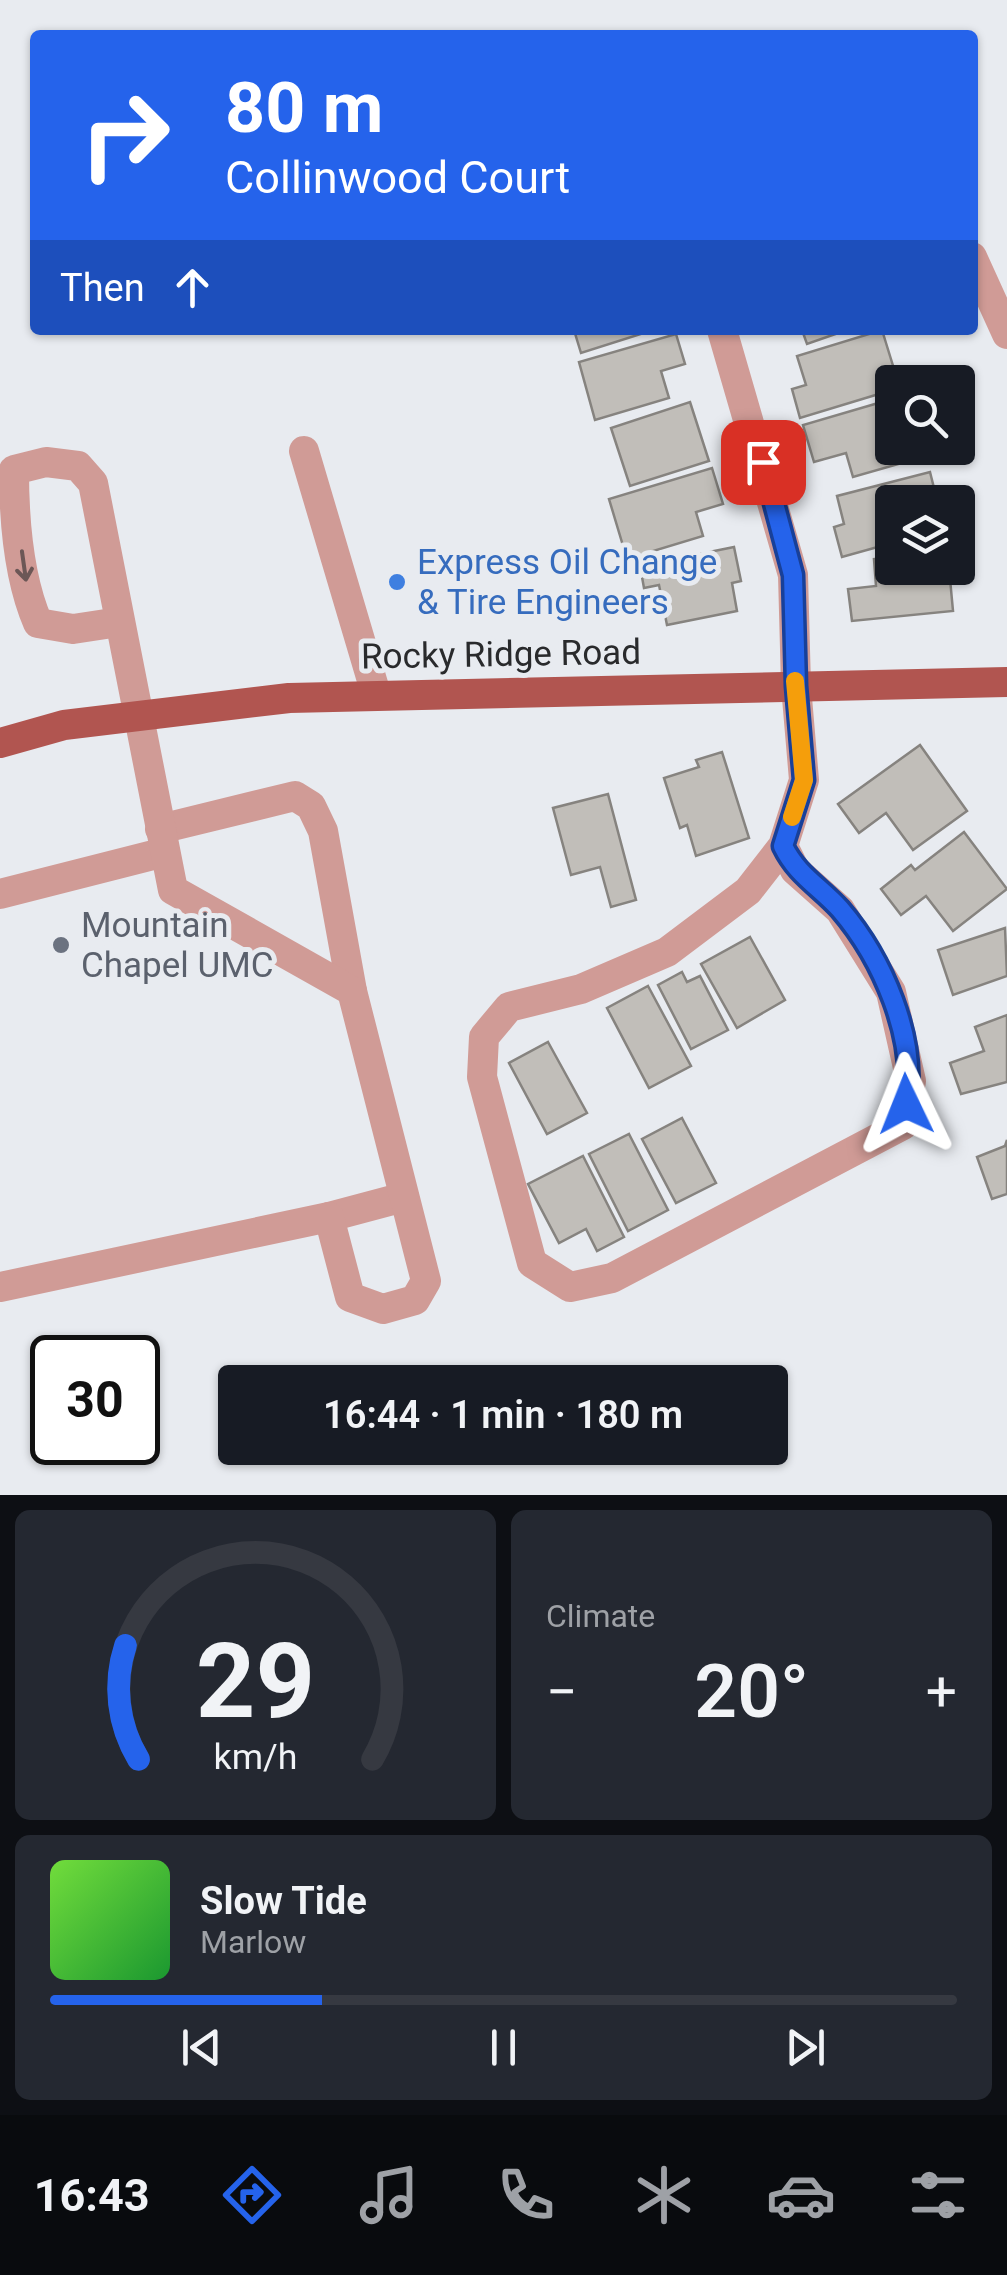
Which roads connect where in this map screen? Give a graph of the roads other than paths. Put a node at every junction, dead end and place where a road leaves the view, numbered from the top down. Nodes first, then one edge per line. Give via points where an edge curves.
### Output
1 (978, 270) edge
2 (1007, 334) edge
3 (724, 335) edge
4 (304, 451) dead end
5 (119, 622) junction
6 (1007, 682) edge
7 (796, 686) junction
8 (376, 694) junction
9 (136, 716) junction
10 (0, 742) edge
11 (162, 840) junction
12 (783, 846) junction
13 (0, 894) edge
14 (352, 991) junction
15 (404, 1196) junction
16 (330, 1217) junction
17 (0, 1286) edge

1 - 2 street
3 - 7 street via 793,575
4 - 8 street
5 -> 5 street via 93,483 78,466 46,462 14,470 14,509 38,624 73,630
5 - 9 street
6 - 7 main road, Rocky Ridge Road
7 - 8 main road, Rocky Ridge Road
7 - 12 street via 804,780
8 - 9 main road, Rocky Ridge Road
9 - 10 main road, Rocky Ridge Road
9 - 11 street
11 - 13 street
11 - 14 street via 173,890
11 - 14 street via 295,796 311,806 322,831
12 - 12 street via 748,891 668,952 581,989 510,1007 484,1037 482,1077 532,1263 570,1287 612,1278 903,1125 910,1080 891,992 840,910 795,870
14 - 15 street
15 - 16 street
15 - 16 street via 426,1281 415,1300 383,1309 350,1297
16 - 17 street

